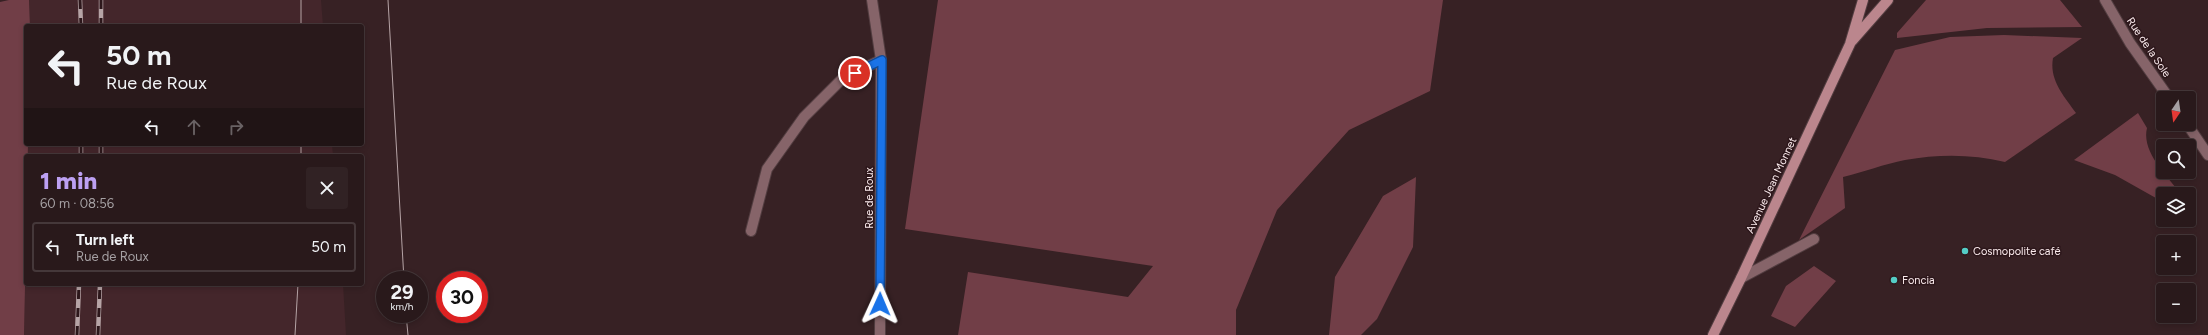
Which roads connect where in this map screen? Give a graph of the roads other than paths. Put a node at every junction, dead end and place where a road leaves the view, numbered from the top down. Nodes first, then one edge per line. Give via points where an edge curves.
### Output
1 (872, 0) edge
2 (1863, 0) edge
3 (1888, 0) edge
4 (2100, 0) edge
5 (2107, 4) edge
6 (1850, 44) junction
7 (882, 60) junction
8 (2164, 91) edge
9 (2192, 131) edge
10 (2208, 155) edge
11 (751, 231) dead end
12 (1814, 239) dead end
13 (1741, 278) junction
14 (880, 335) edge
15 (1713, 335) edge

1 - 7 street, Rue de Roux
2 - 6 street, Avenue Jean Monnet
3 - 6 street, Avenue Jean Monnet
4 - 5 street, Rue de la Sole
5 - 8 street, Rue de la Sole via 2130,43
6 - 13 street, Avenue Jean Monnet
7 - 11 street via 842,79 804,117 767,169
7 - 14 street, Rue de Roux
9 - 10 street
12 - 13 street
13 - 15 street, Avenue Jean Monnet

